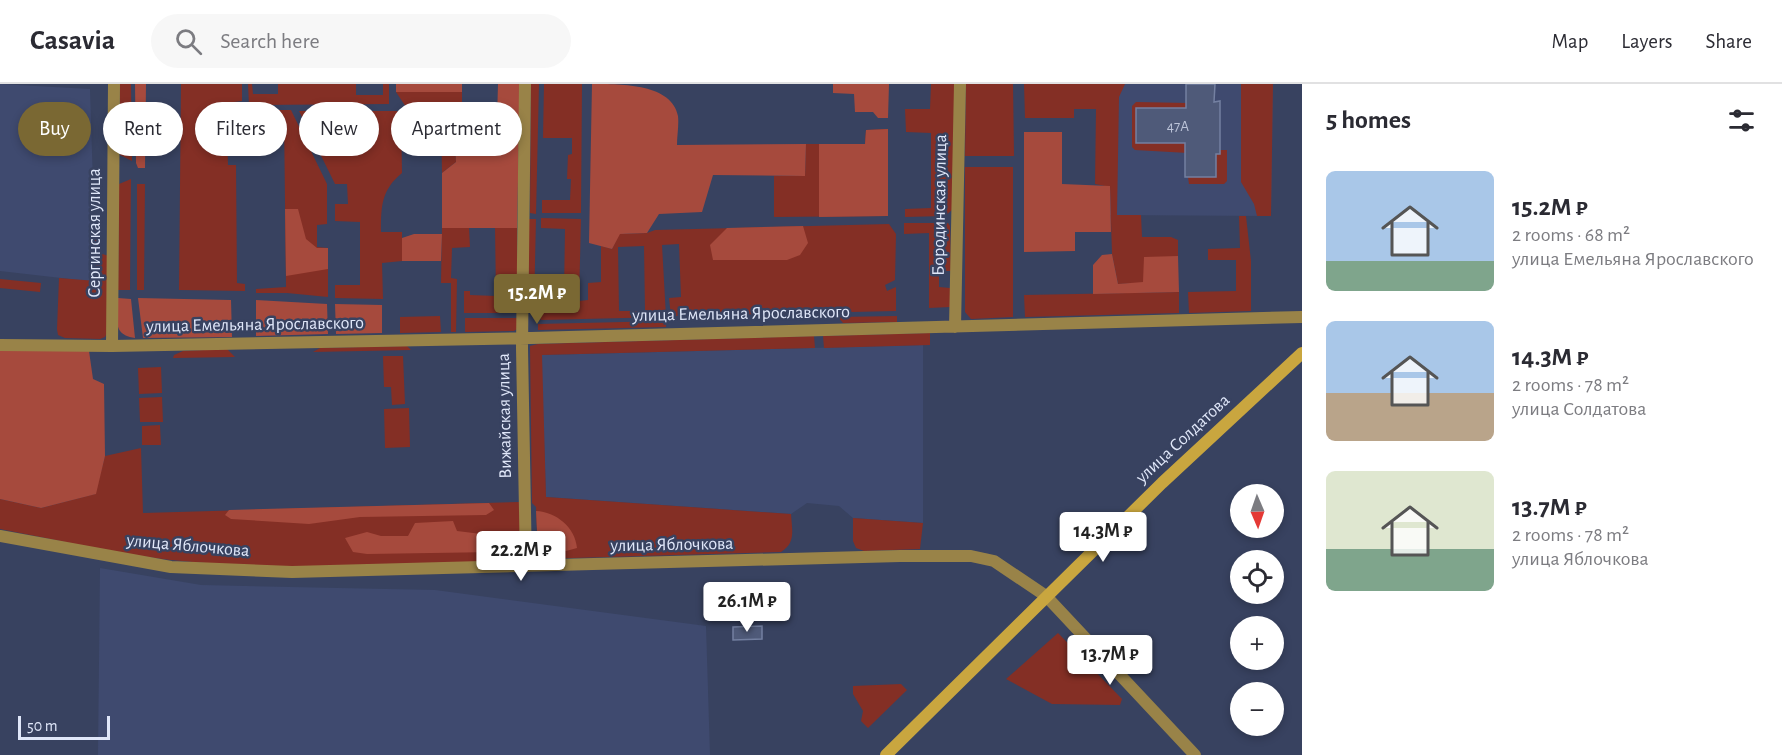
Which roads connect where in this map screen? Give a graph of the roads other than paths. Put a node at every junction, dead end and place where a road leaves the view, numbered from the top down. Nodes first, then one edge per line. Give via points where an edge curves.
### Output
1 (114, 84) edge
2 (525, 84) edge
3 (960, 84) edge
4 (1302, 317) edge
5 (955, 327) junction
6 (522, 338) junction
7 (0, 345) edge
8 (112, 346) junction
9 (1302, 354) edge
10 (0, 536) edge
11 (526, 566) junction
12 (1046, 596) junction
13 (1188, 752) edge
14 (886, 755) edge

1 - 8 street, Сергинская улица
2 - 6 street, Вижайская улица
3 - 5 street, Бородинская улица
4 - 5 street, улица Емельяна Ярославского
5 - 6 street, улица Емельяна Ярославского
6 - 8 street, улица Емельяна Ярославского
6 - 11 street, Вижайская улица
7 - 8 street, улица Емельяна Ярославского
9 - 12 main road, улица Солдатова
10 - 11 street, улица Яблочкова via 171,567 218,570
11 - 12 street, улица Яблочкова via 971,556 994,561
12 - 13 street, улица Яблочкова
12 - 14 main road, улица Солдатова

